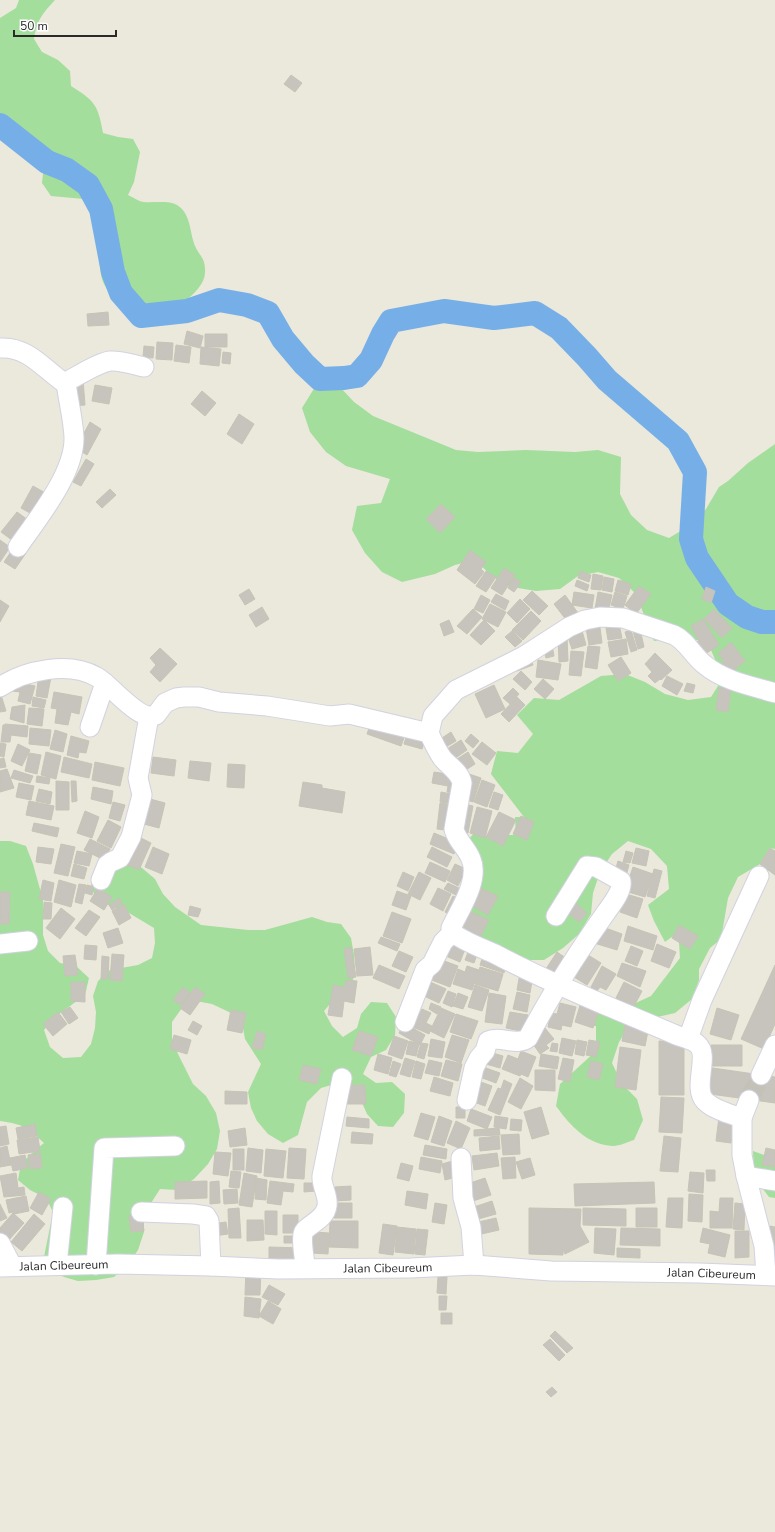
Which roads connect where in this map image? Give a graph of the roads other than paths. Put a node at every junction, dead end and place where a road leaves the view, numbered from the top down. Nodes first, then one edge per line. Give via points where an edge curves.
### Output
1 (0, 348) edge
2 (144, 367) dead end
3 (66, 382) junction
4 (18, 547) dead end
5 (105, 683) junction
6 (0, 687) edge
7 (775, 693) edge
8 (149, 716) junction
9 (90, 727) dead end
10 (429, 733) junction
11 (759, 876) dead end
12 (101, 880) dead end
13 (556, 916) dead end
14 (452, 933) junction
15 (28, 941) dead end
16 (0, 944) edge
17 (558, 985) junction
18 (405, 1022) dead end
19 (688, 1039) junction
20 (775, 1045) edge
21 (761, 1075) tunnel mouth
22 (342, 1078) dead end
23 (466, 1100) dead end
24 (749, 1100) tunnel mouth
25 (742, 1118) junction
26 (175, 1146) dead end
27 (461, 1158) dead end
28 (746, 1176) junction
29 (775, 1181) edge
30 (63, 1207) dead end
31 (141, 1212) dead end
32 (0, 1243) edge
33 (96, 1264) junction
34 (57, 1265) junction
35 (474, 1265) junction
36 (6, 1266) edge
37 (212, 1266) junction
38 (305, 1268) junction
39 (770, 1276) edge

1 - 3 street via 25,353 61,381
2 - 3 street via 111,361
3 - 4 street via 74,437 71,457 60,485
5 - 6 street via 96,676 82,671 54,669 36,671
5 - 8 street via 134,708
5 - 9 street
7 - 10 street via 713,671 674,635 623,618 600,617 570,627 524,656 456,690 432,716
8 - 10 street via 156,715 165,703 184,696 330,716 349,714
8 - 12 street via 138,778 142,795 131,837 120,858 107,866
10 - 14 street via 438,752 462,779 454,829 474,866 471,883 451,928
11 - 19 street via 702,1000
13 - 17 street via 587,866 596,867 620,881 621,887 612,904
14 - 17 street
14 - 18 street via 443,942 432,964 425,970
15 - 16 street
17 - 19 street
17 - 23 street via 528,1038 519,1042 493,1039 488,1041 474,1068
19 - 25 street via 697,1043 702,1052 703,1099
20 - 21 street
22 - 38 street via 322,1176 327,1207 322,1216 303,1234
24 - 25 street
25 - 28 street via 742,1155
26 - 33 street via 104,1141
27 - 35 street via 463,1198 471,1227
28 - 29 street
28 - 39 street
30 - 34 street
31 - 37 street via 206,1216 209,1221
32 - 36 street
33 - 34 street, Jalan Cibeureum
33 - 37 street, Jalan Cibeureum
34 - 36 street, Jalan Cibeureum
35 - 38 street, Jalan Cibeureum
35 - 39 street, Jalan Cibeureum via 550,1270
37 - 38 street, Jalan Cibeureum

